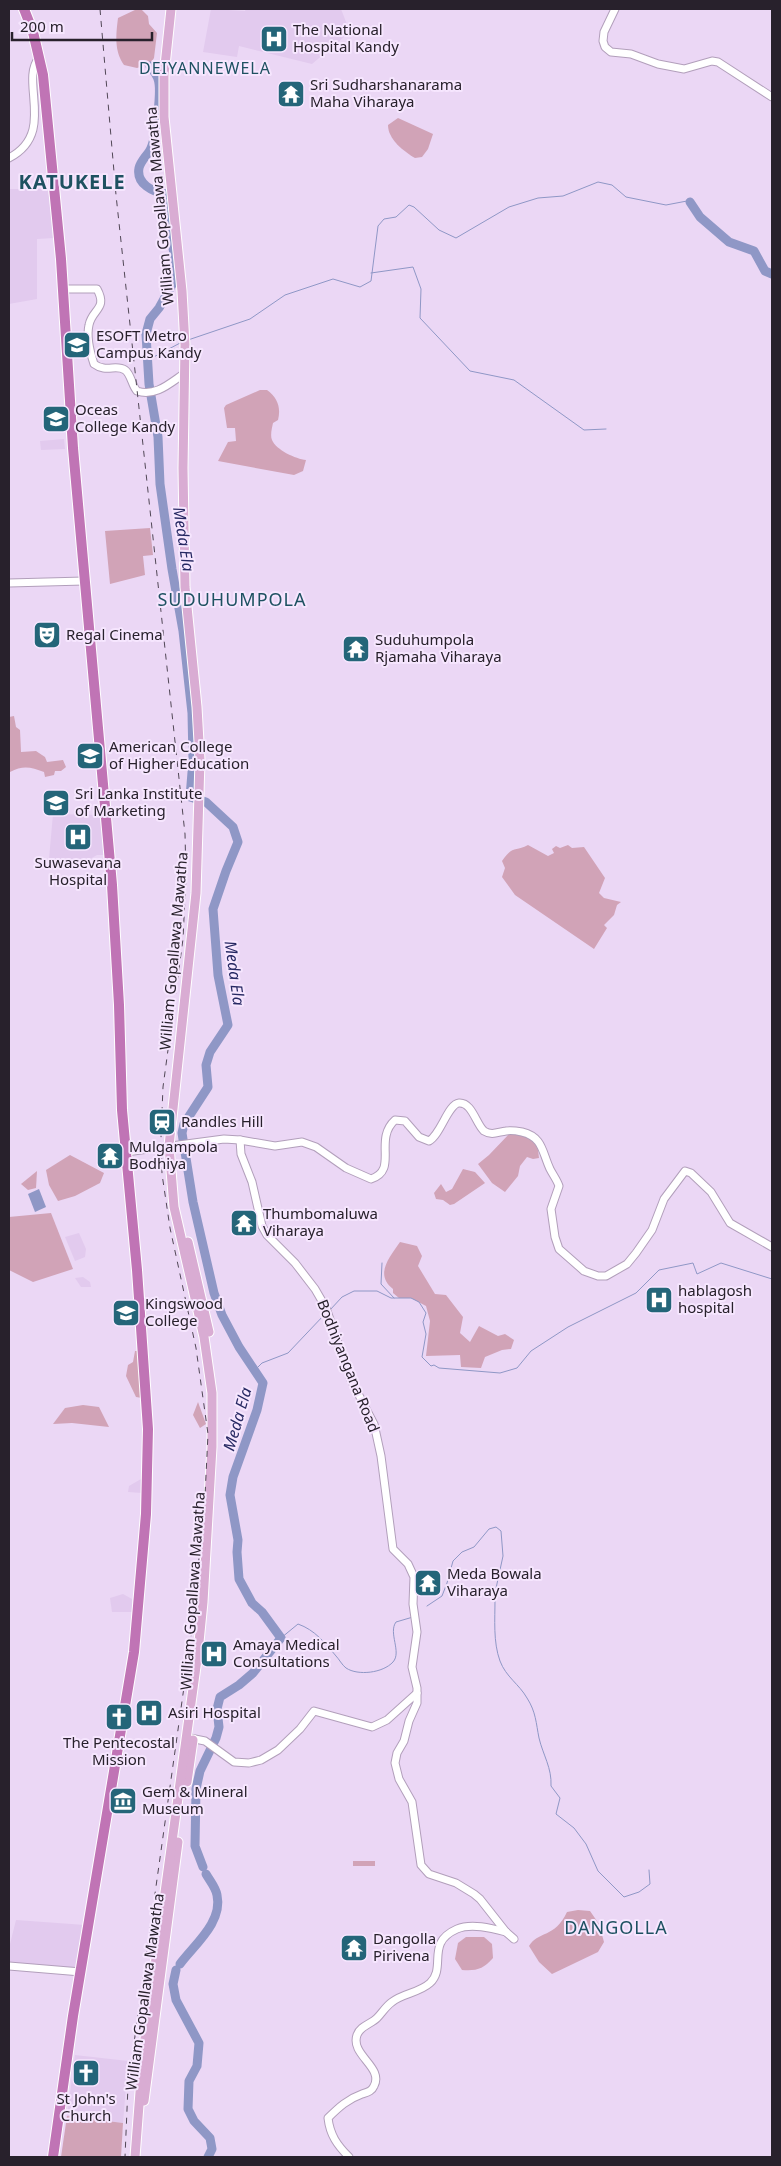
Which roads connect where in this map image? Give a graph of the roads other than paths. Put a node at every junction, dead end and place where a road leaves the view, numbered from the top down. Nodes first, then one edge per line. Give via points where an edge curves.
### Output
1 (24, 9) edge
2 (171, 9) edge
3 (615, 9) edge
4 (39, 58) junction
5 (772, 97) edge
6 (9, 158) edge
7 (63, 289) junction
8 (185, 374) junction
9 (84, 582) junction
10 (9, 583) edge
11 (240, 1140) junction
12 (174, 1146) junction
13 (126, 1152) junction
14 (772, 1247) edge
15 (416, 1694) junction
16 (190, 1738) junction
17 (506, 1932) junction
18 (514, 1939) dead end
19 (9, 1966) edge
20 (81, 1972) junction
21 (53, 2157) edge
22 (135, 2157) edge
23 (141, 2157) edge
24 (349, 2157) edge

1 - 4 highway
2 - 8 main road, William Gopallawa Mawatha via 164,75 164,117
3 - 5 street via 603,41 611,52 631,54 684,69 718,62
4 - 6 street via 33,73 33,128 23,147
4 - 7 highway via 46,100
7 - 8 street via 98,289 102,300 89,324 89,332 90,351 94,364 100,369 122,368 127,371 137,391 145,394
7 - 9 highway
8 - 12 main road, William Gopallawa Mawatha via 185,587 199,727 199,798 196,893 171,1118
9 - 10 street
9 - 13 highway via 112,885
11 - 12 street
11 - 14 street via 275,1146 302,1142 371,1179 383,1171 386,1162 384,1136 390,1124 395,1120 405,1121 419,1137 429,1141 457,1103 468,1107 486,1132 515,1131 540,1142 559,1186 551,1209 556,1242 592,1275 606,1276 627,1264 652,1230 667,1194 685,1172 691,1173 711,1192 730,1223
11 - 15 street, Bodhiyangana Road via 241,1154 252,1182 262,1226 310,1282 326,1308 351,1380 374,1424 392,1549 408,1564 414,1578 417,1632 412,1667
12 - 13 street
12 - 16 main road, William Gopallawa Mawatha via 181,1213 207,1321 218,1402 209,1596
13 - 20 highway via 148,1426 146,1514 130,1681
15 - 16 street via 387,1720 372,1727 314,1711 278,1750 249,1763 234,1762 205,1741
15 - 17 street, Bodhiyangana Road via 417,1703 404,1741 396,1753 395,1764 412,1802 421,1865 429,1874 474,1894
16 - 22 main road, William Gopallawa Mawatha via 143,2053
16 - 23 main road, William Gopallawa Mawatha via 148,2063
17 - 18 street, Bodhiyangana Road
17 - 24 street via 466,1926 457,1929 445,1937 437,1949 438,1967 431,1982 393,2001 376,2020 359,2030 357,2046 374,2071 376,2083 372,2090 350,2099 328,2118 330,2133
19 - 20 street
20 - 21 highway

